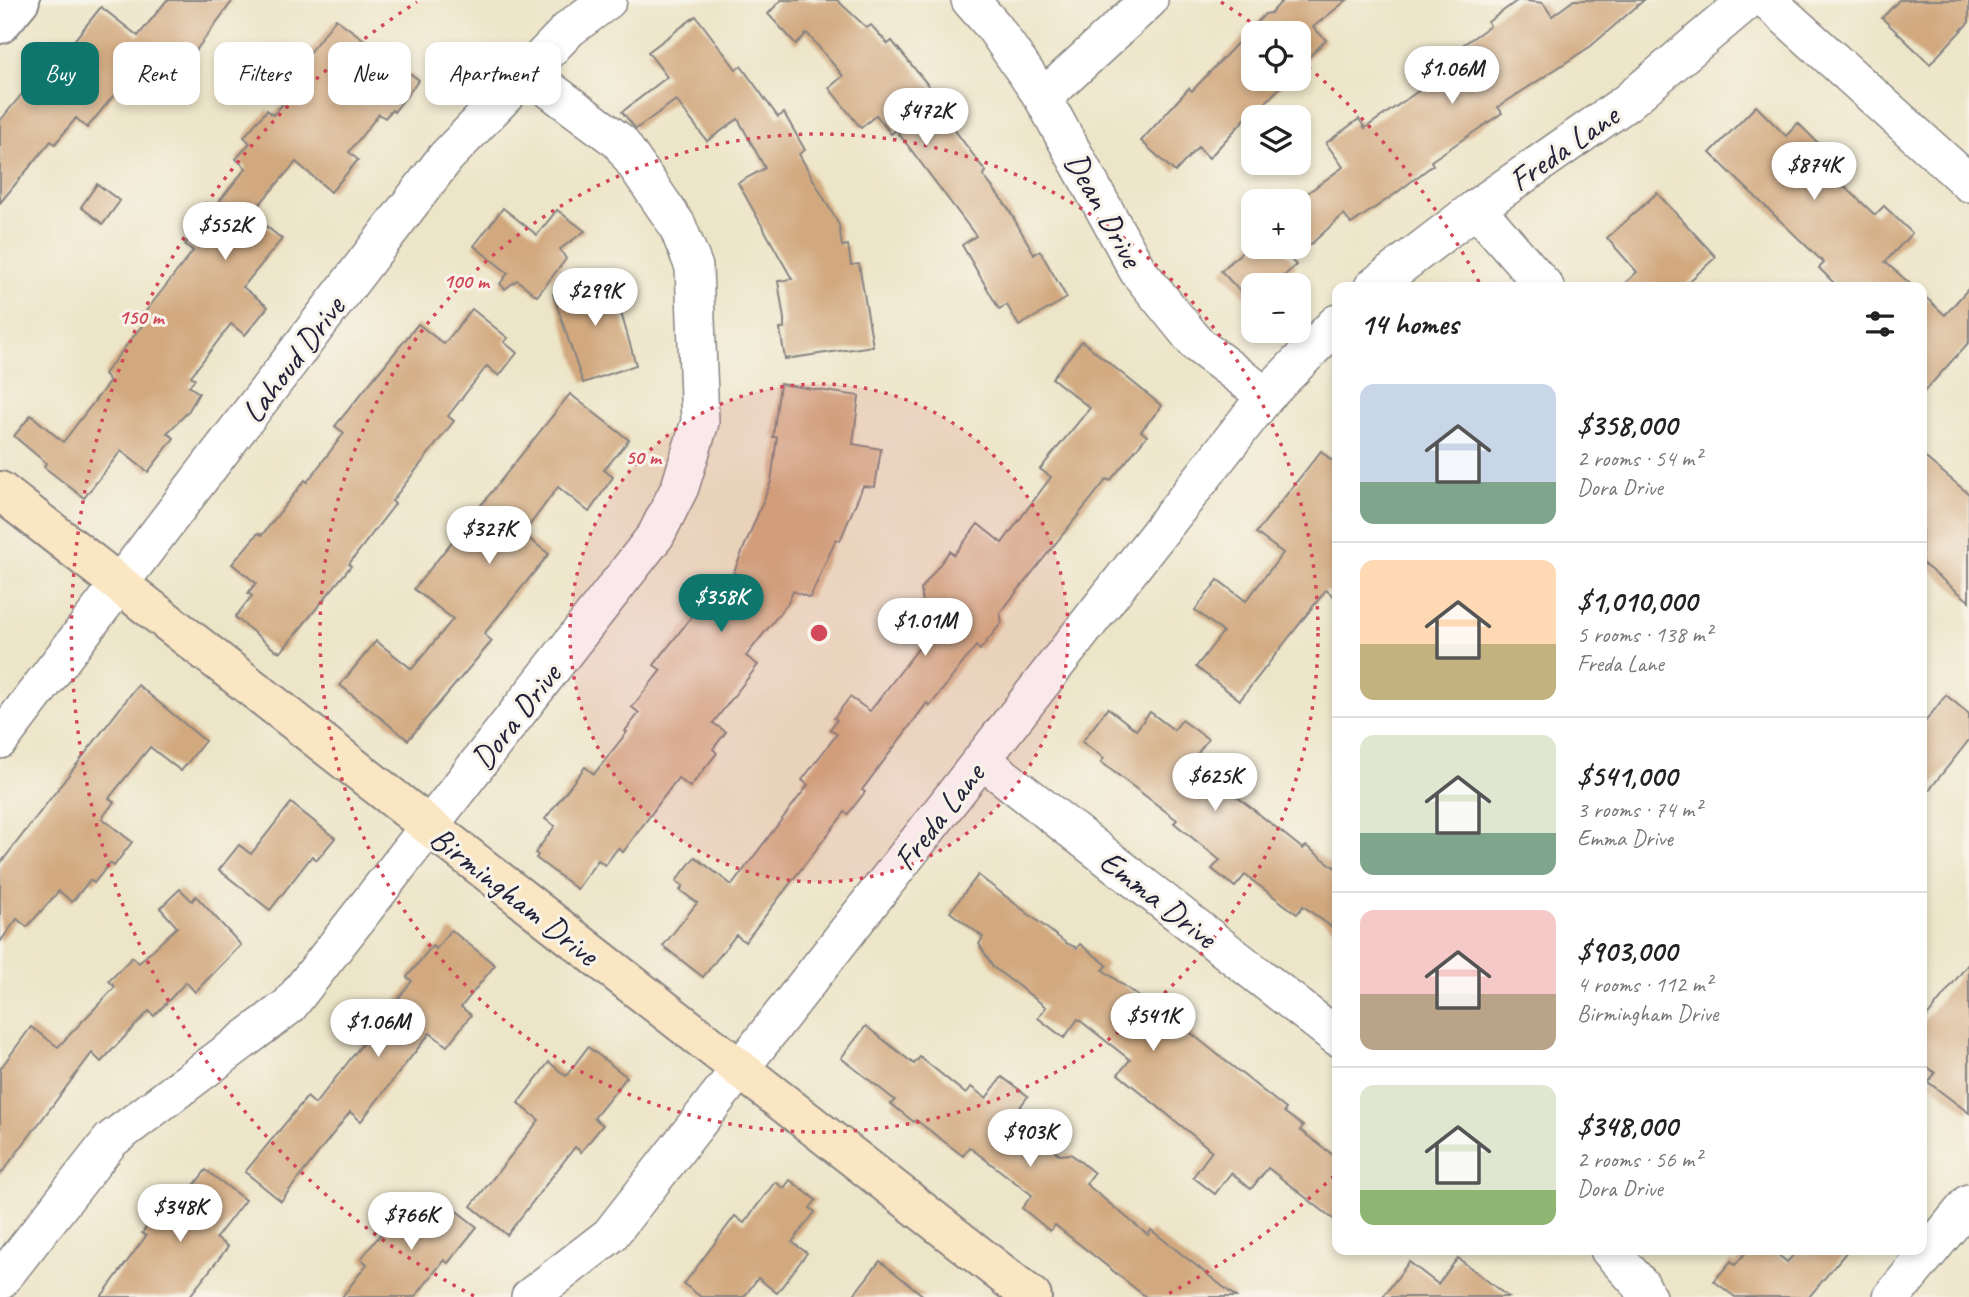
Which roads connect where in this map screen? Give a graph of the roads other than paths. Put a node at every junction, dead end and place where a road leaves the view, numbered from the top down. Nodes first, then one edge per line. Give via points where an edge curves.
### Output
1 (20, 0) edge
2 (608, 0) edge
3 (970, 0) edge
4 (1149, 0) edge
5 (1748, 0) edge
6 (1767, 0) edge
7 (0, 24) edge
8 (556, 42) edge
9 (561, 98) edge
10 (1043, 98) junction
11 (495, 105) edge
12 (1969, 183) edge
13 (1476, 208) junction
14 (1380, 282) edge
15 (1541, 282) edge
16 (1332, 328) edge
17 (1266, 396) junction
18 (0, 491) edge
19 (121, 585) junction
20 (0, 740) edge
21 (982, 760) junction
22 (428, 828) junction
23 (1332, 1033) edge
24 (740, 1069) junction
25 (1969, 1203) edge
26 (1927, 1254) edge
27 (1614, 1255) edge
28 (1926, 1255) edge
29 (0, 1281) edge
30 (1024, 1295) edge
31 (530, 1297) edge
32 (1647, 1297) edge
33 (1892, 1297) edge

1 - 7 street
2 - 8 street, Lahoud Drive
3 - 10 street, Dean Drive via 995,27
4 - 10 street
5 - 13 street, Freda Lane via 1626,103
6 - 12 street
9 - 22 street, Dora Drive via 620,142 677,225 694,267 700,422 680,487 656,535
10 - 17 street, Dean Drive via 1138,271 1198,345
11 - 19 street, Lahoud Drive via 446,157
13 - 14 street, Freda Lane
13 - 15 street
16 - 17 street, Freda Lane
17 - 21 street, Freda Lane
18 - 19 main road, Birmingham Drive
19 - 20 street, Lahoud Drive
19 - 22 main road, Birmingham Drive
21 - 23 street, Emma Drive
21 - 24 street, Freda Lane
22 - 24 main road, Birmingham Drive
22 - 29 street, Dora Drive via 289,1006 111,1140
24 - 30 main road, Birmingham Drive
24 - 31 street, Freda Lane via 610,1235
25 - 26 street
27 - 32 street
28 - 33 street

